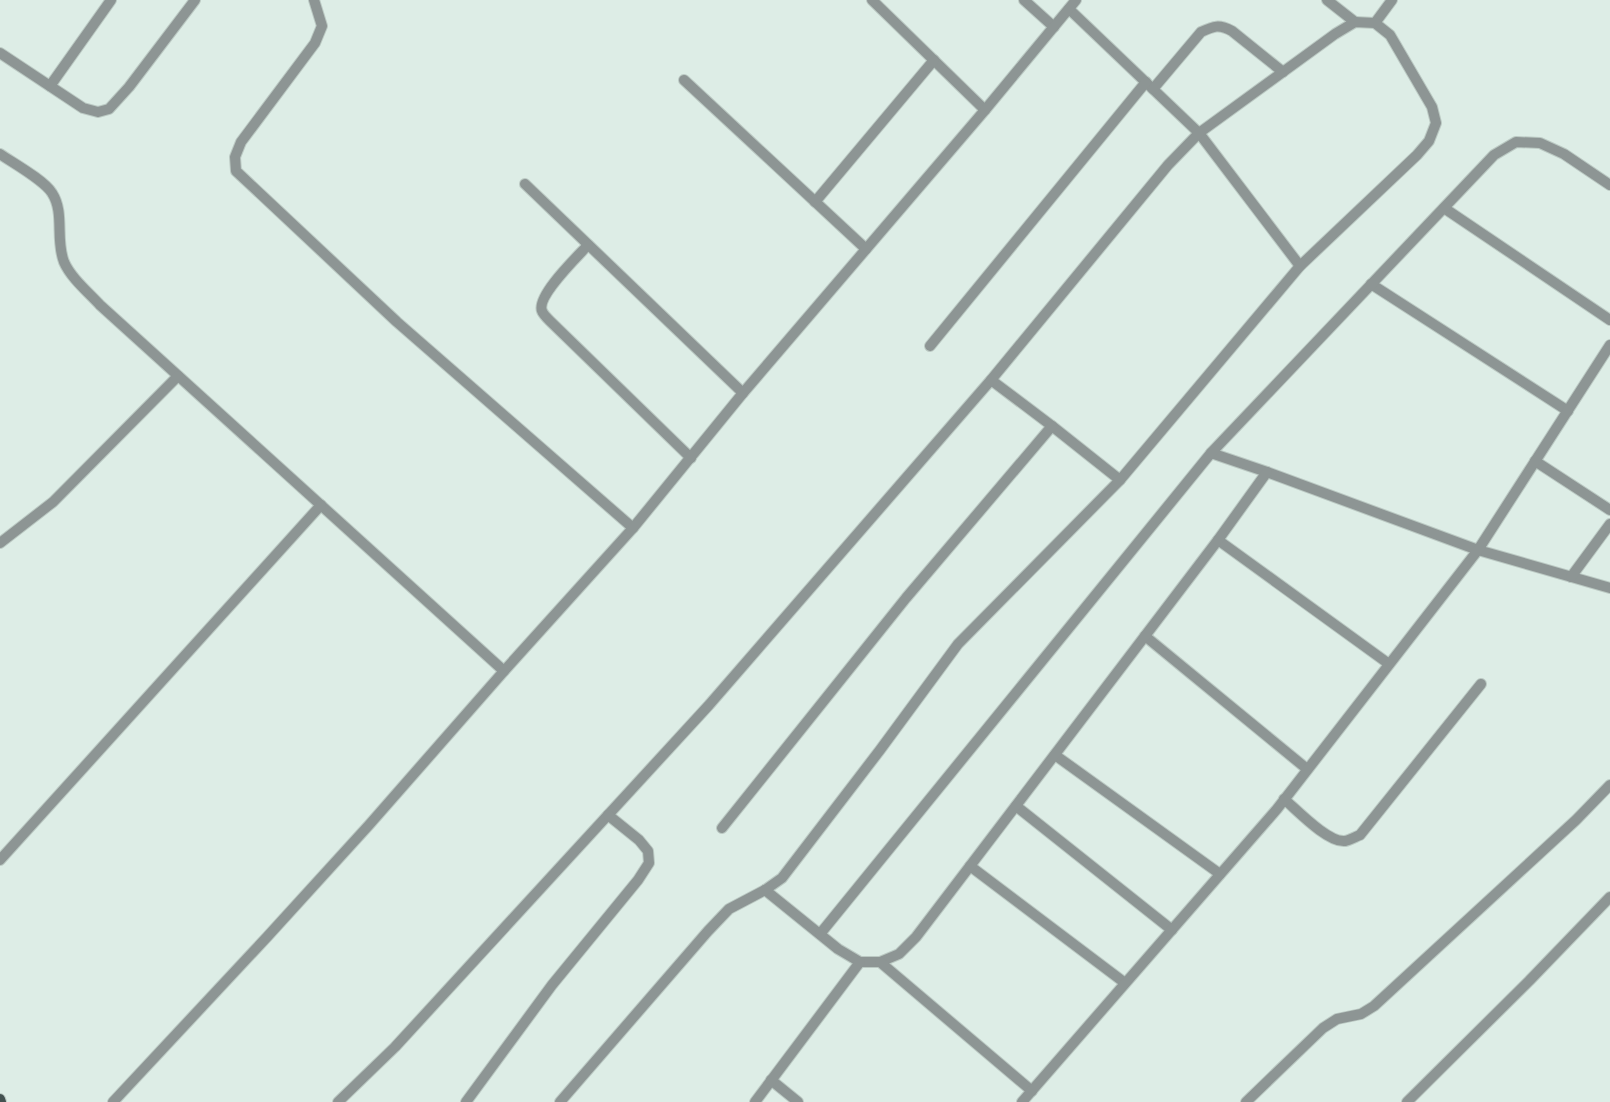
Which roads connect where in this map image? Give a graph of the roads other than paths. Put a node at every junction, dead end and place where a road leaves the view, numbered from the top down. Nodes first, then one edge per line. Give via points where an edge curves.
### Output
1 (111, 0) edge
2 (195, 0) edge
3 (314, 0) edge
4 (872, 0) edge
5 (1024, 0) edge
6 (1076, 0) edge
7 (1327, 0) edge
8 (1392, 0) edge
9 (1070, 10) junction
10 (1355, 22) junction
11 (1375, 23) junction
12 (1054, 27) junction
13 (0, 53) edge
14 (934, 60) junction
15 (1283, 72) junction
16 (684, 80) dead end
17 (50, 86) junction
18 (1150, 86) junction
19 (985, 110) junction
20 (1199, 133) junction
21 (0, 154) edge
22 (525, 184) dead end
23 (1610, 185) edge
24 (815, 202) junction
25 (1444, 208) junction
26 (588, 245) junction
27 (866, 249) junction
28 (1300, 266) junction
29 (1371, 284) junction
30 (1610, 320) edge
31 (930, 346) dead end
32 (1609, 348) edge
33 (178, 376) junction
34 (991, 380) junction
35 (743, 393) junction
36 (1568, 411) junction
37 (1052, 426) junction
38 (1211, 453) junction
39 (691, 458) junction
40 (1536, 461) junction
41 (1268, 472) junction
42 (1120, 480) junction
43 (321, 505) junction
44 (1610, 510) edge
45 (1610, 524) edge
46 (633, 528) junction
47 (1218, 540) junction
48 (0, 543) edge
49 (1478, 550) junction
50 (1571, 577) junction
51 (1610, 588) edge
52 (1145, 636) junction
53 (1389, 664) junction
54 (504, 671) junction
55 (1481, 684) dead end
56 (1055, 755) junction
57 (1308, 769) junction
58 (1610, 785) edge
59 (1284, 799) junction
60 (1016, 806) junction
61 (608, 815) junction
62 (722, 828) dead end
63 (0, 860) edge
64 (970, 866) junction
65 (1220, 874) junction
66 (765, 890) junction
67 (1610, 897) edge
68 (1172, 930) junction
69 (820, 934) junction
70 (860, 962) junction
71 (880, 962) junction
72 (1125, 983) junction
73 (771, 1080) junction
74 (1032, 1091) junction
75 (0, 1099) edge
76 (1, 1102) edge
77 (113, 1102) edge
78 (338, 1102) edge
79 (466, 1102) edge
80 (560, 1102) edge
81 (755, 1102) edge
82 (798, 1102) edge
83 (1022, 1102) edge
84 (1246, 1102) edge
85 (1407, 1102) edge

1 - 17 street
2 - 17 street via 109,109 98,112 83,108
3 - 46 street via 322,26 316,43 241,142 235,157 236,171 397,322
4 - 14 street
5 - 12 street
6 - 9 street
7 - 10 street
8 - 11 street
9 - 12 street
9 - 18 street
10 - 11 street
10 - 15 street
11 - 28 street via 1390,35 1432,107 1436,123 1429,140 1417,155
12 - 19 street
13 - 17 street
14 - 19 street
14 - 24 street
15 - 18 street via 1232,31 1222,26 1211,27 1201,32
15 - 20 street
16 - 24 street
18 - 20 street
18 - 31 street
19 - 27 street
20 - 28 street
20 - 34 street via 1168,165
21 - 33 street via 51,191 58,204 64,262 73,276
22 - 26 street
23 - 25 street via 1564,154 1540,143 1516,142 1494,155
24 - 27 street
25 - 29 street
25 - 30 street
26 - 35 street
26 - 39 street via 550,288 542,302 542,311
27 - 35 street
28 - 42 street
29 - 36 street
29 - 38 street
32 - 36 street
33 - 43 street
33 - 48 street via 53,502
34 - 37 street
34 - 61 street via 714,699
35 - 39 street
36 - 40 street
37 - 42 street
37 - 62 street via 906,598
38 - 41 street
38 - 69 street
39 - 46 street
40 - 44 street
40 - 49 street
41 - 47 street
41 - 49 street
42 - 66 street via 958,644 782,878
43 - 54 street
43 - 63 street
45 - 50 street
46 - 54 street
47 - 52 street
47 - 53 street
49 - 50 street
49 - 53 street
50 - 51 street
52 - 56 street
52 - 57 street
53 - 57 street
54 - 77 street via 358,837
55 - 59 street via 1360,835 1346,841 1336,840
56 - 60 street
56 - 65 street
57 - 59 street
58 - 84 street via 1576,820 1374,1006 1361,1014 1337,1019 1323,1028
59 - 65 street
60 - 64 street
60 - 68 street
61 - 78 street via 395,1047
61 - 79 street via 639,840 648,851 649,863 552,985
64 - 71 street via 916,937 899,954
64 - 72 street
65 - 68 street
66 - 69 street
66 - 80 street via 729,909
67 - 85 street
68 - 72 street
69 - 70 street
70 - 71 street
70 - 73 street
71 - 74 street
72 - 74 street
73 - 81 street
73 - 82 street
74 - 83 street
75 - 76 main road

